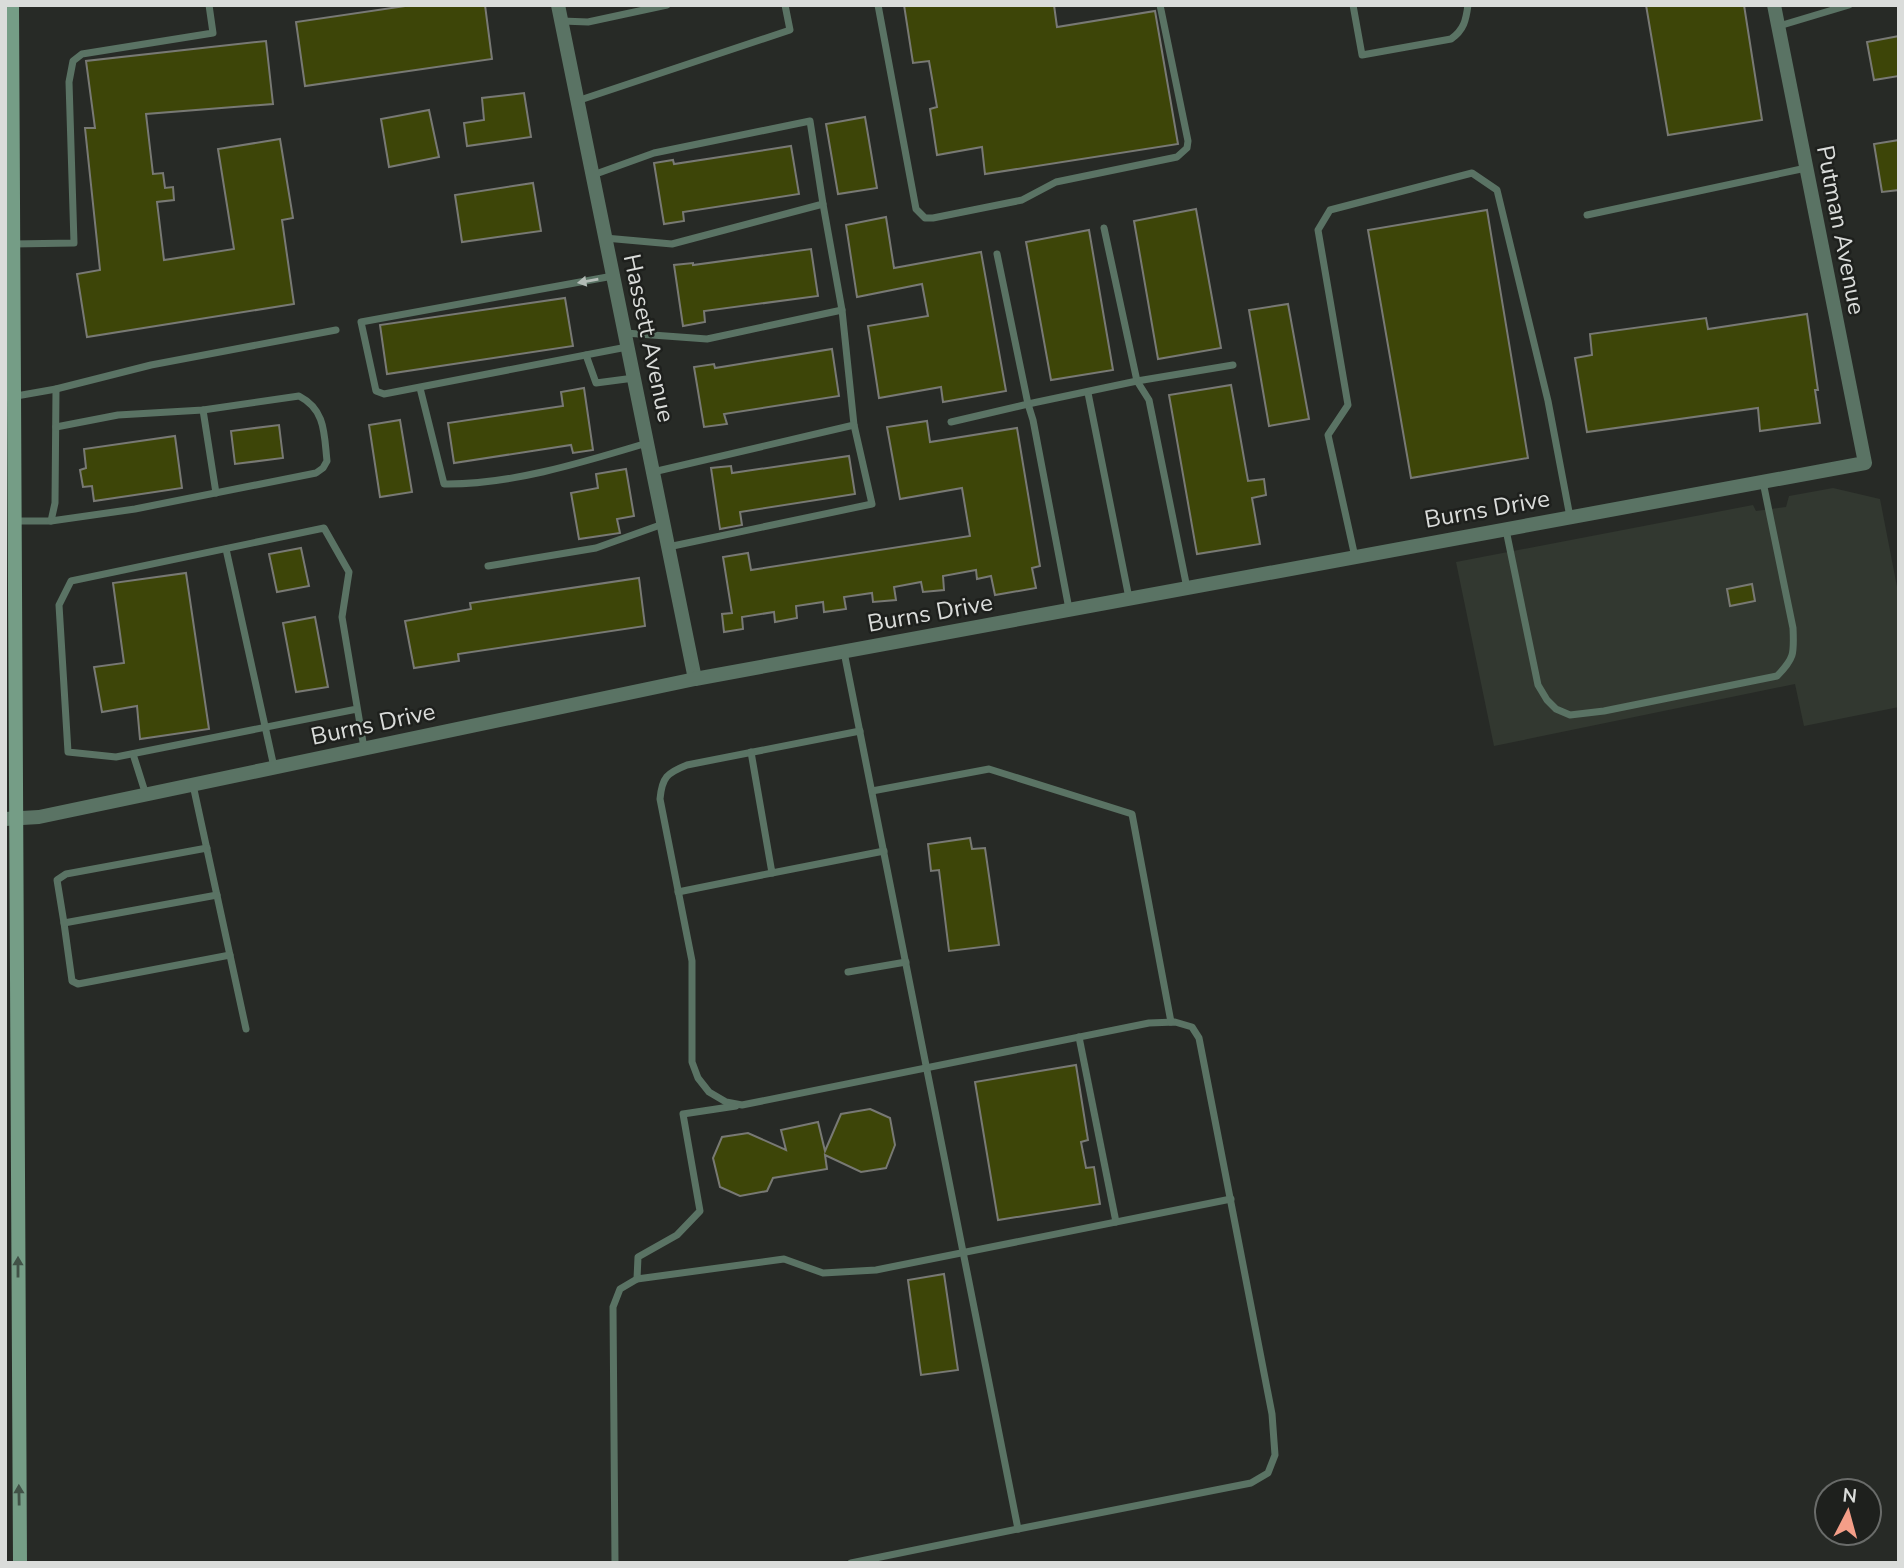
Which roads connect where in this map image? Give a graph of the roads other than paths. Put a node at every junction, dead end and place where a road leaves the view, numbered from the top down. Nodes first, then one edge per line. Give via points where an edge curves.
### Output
1 (12, 5) edge
2 (209, 5) edge
3 (558, 5) edge
4 (667, 5) edge
5 (785, 5) edge
6 (878, 5) edge
7 (1160, 5) edge
8 (1353, 5) edge
9 (1468, 5) edge
10 (1774, 5) edge
11 (1849, 5) edge
12 (561, 20) junction
13 (1778, 26) junction
14 (577, 101) junction
15 (1806, 168) junction
16 (592, 175) junction
17 (823, 204) junction
18 (1587, 215) dead end
19 (1104, 228) dead end
20 (605, 238) junction
21 (13, 244) junction
22 (997, 254) dead end
23 (613, 276) junction
24 (842, 310) junction
25 (336, 330) dead end
26 (626, 340) junction
27 (586, 355) junction
28 (1233, 365) dead end
29 (634, 378) junction
30 (1137, 381) junction
31 (420, 387) junction
32 (55, 389) junction
33 (1088, 393) junction
34 (9, 398) edge
35 (1028, 404) junction
36 (203, 410) junction
37 (951, 422) dead end
38 (854, 425) junction
39 (56, 427) junction
40 (647, 443) junction
41 (1865, 463) joint
42 (653, 472) junction
43 (1763, 482) junction
44 (216, 493) junction
45 (1570, 517) junction
46 (13, 521) junction
47 (51, 521) junction
48 (663, 523) junction
49 (1506, 529) junction
50 (668, 547) junction
51 (226, 549) junction
52 (1355, 557) junction
53 (488, 566) dead end
54 (1187, 588) junction
55 (1129, 599) junction
56 (1069, 610) junction
57 (844, 652) junction
58 (695, 679) junction
59 (357, 709) junction
60 (264, 727) junction
61 (860, 730) junction
62 (364, 749) junction
63 (751, 752) junction
64 (133, 754) junction
65 (274, 768) junction
66 (193, 785) junction
67 (872, 791) junction
68 (146, 795) junction
69 (10, 819) edge
70 (207, 848) junction
71 (884, 851) junction
72 (772, 873) junction
73 (678, 892) junction
74 (217, 895) junction
75 (64, 923) junction
76 (230, 955) junction
77 (906, 962) junction
78 (848, 972) dead end
79 (1171, 1022) junction
80 (246, 1029) dead end
81 (1079, 1037) junction
82 (927, 1067) junction
83 (742, 1105) junction
84 (1231, 1199) junction
85 (1116, 1222) junction
86 (963, 1252) junction
87 (637, 1279) junction
88 (1018, 1530) junction
89 (20, 1563) edge
90 (615, 1563) edge
91 (851, 1563) edge

1 - 21 main road
2 - 21 lane via 213,33 82,54 73,61 69,82 74,243
3 - 12 street, Hassett Avenue
4 - 12 lane via 588,22
5 - 14 lane via 790,30
6 - 7 lane via 916,209 925,218 933,218 1022,200 1056,182 1183,154 1188,141
8 - 9 lane via 1362,55 1451,39 1465,22
10 - 13 street, Putman Avenue
11 - 13 lane
12 - 14 street, Hassett Avenue
13 - 15 street, Putman Avenue
14 - 16 street, Hassett Avenue
15 - 18 lane
15 - 41 street, Putman Avenue
16 - 17 lane via 654,153 810,121
16 - 20 street, Hassett Avenue
17 - 20 lane via 672,244
17 - 24 lane
19 - 30 lane
20 - 23 street, Hassett Avenue
21 - 34 main road
22 - 35 lane
23 - 26 street, Hassett Avenue
23 -> 31 lane via 361,322 376,391 384,394
24 - 26 lane via 707,339
24 - 38 lane
25 - 32 lane via 151,365
26 - 27 lane
26 - 29 street, Hassett Avenue
27 - 29 lane via 596,383
27 - 31 lane
28 - 30 lane
29 - 40 street, Hassett Avenue
30 - 33 lane
30 - 54 lane via 1149,400
31 - 40 lane via 444,484 472,485 577,464
32 - 34 lane
32 - 39 lane
33 - 35 lane
33 - 55 lane
34 - 46 main road
35 - 37 lane
35 - 56 lane
36 - 39 lane via 118,415
36 - 44 lane
36 - 44 lane via 299,396 318,411 324,438 327,461 316,473
38 - 42 lane
38 - 50 lane via 872,504
39 - 47 lane
40 - 42 street, Hassett Avenue
41 - 43 street, Burns Drive
42 - 48 street, Hassett Avenue
43 - 45 street, Burns Drive
43 - 49 lane via 1793,628 1790,663 1777,676 1604,711 1570,715 1556,709 1538,685
44 - 47 lane
45 - 49 street, Burns Drive
45 - 52 lane via 1548,401 1497,190 1472,173 1330,210 1318,230 1348,405 1328,435
46 - 47 lane
46 - 69 main road
48 - 50 street, Hassett Avenue
48 - 53 lane via 596,548
49 - 52 street, Burns Drive
50 - 58 street, Hassett Avenue
51 - 59 lane via 324,528 349,572 342,617
51 - 60 lane
51 - 64 lane via 71,581 59,604 68,752 116,757
52 - 54 street, Burns Drive
54 - 55 street, Burns Drive
55 - 56 street, Burns Drive
56 - 57 street, Burns Drive
57 - 58 street, Burns Drive
57 - 61 lane
58 - 62 street, Burns Drive
59 - 60 lane
59 - 62 lane
60 - 64 lane
60 - 65 lane
61 - 63 lane
61 - 67 lane
62 - 65 street, Burns Drive
63 - 72 lane
63 - 73 lane via 687,765 671,771 662,784 660,799
64 - 68 lane
65 - 66 street, Burns Drive
66 - 68 street, Burns Drive
66 - 70 lane
67 - 71 lane
67 - 79 lane via 989,769 1132,814
68 - 69 street, Burns Drive
89 -> 69 main road
70 - 74 lane
70 - 75 lane via 66,874 57,880
71 - 72 lane
71 - 77 lane
72 - 73 lane
73 - 83 lane via 692,961 692,1062 709,1092
74 - 75 lane
74 - 76 lane
75 - 76 lane via 72,981 78,984
76 - 80 lane
77 - 78 lane
77 - 82 lane
79 - 81 lane
79 - 84 lane via 1192,1027 1199,1038
81 - 82 lane
81 - 85 lane
82 - 83 lane
82 - 86 lane
83 - 87 lane via 683,1114 700,1211 677,1235 638,1258
84 - 85 lane
84 - 88 lane via 1272,1414 1275,1455 1268,1473 1251,1483
85 - 86 lane
86 - 87 lane via 876,1270 823,1273 784,1259
86 - 88 lane
87 - 90 lane via 620,1289 613,1307
88 - 91 lane

